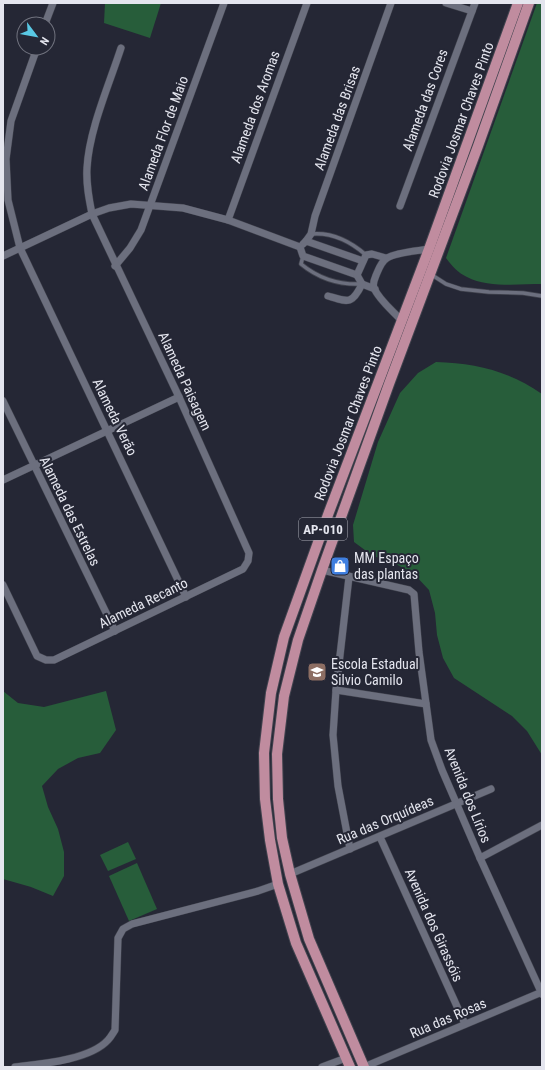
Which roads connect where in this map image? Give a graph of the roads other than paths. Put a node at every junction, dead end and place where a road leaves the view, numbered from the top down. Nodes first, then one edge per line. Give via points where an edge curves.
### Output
1 (53, 3) edge
2 (224, 3) edge
3 (307, 3) edge
4 (392, 3) edge
5 (446, 3) edge
6 (475, 3) edge
7 (518, 3) edge
8 (529, 3) edge
9 (472, 11) junction
10 (48, 16) edge
11 (121, 48) dead end
12 (34, 56) edge
13 (468, 142) junction
14 (478, 146) junction
15 (150, 206) junction
16 (400, 206) dead end
17 (92, 214) junction
18 (228, 220) junction
19 (311, 234) junction
20 (306, 241) junction
21 (300, 247) junction
22 (20, 248) junction
23 (429, 249) junction
24 (3, 256) edge
25 (304, 256) junction
26 (364, 258) junction
27 (386, 258) junction
28 (116, 266) junction
29 (431, 274) junction
30 (357, 275) junction
31 (362, 284) junction
32 (374, 289) junction
33 (328, 296) dead end
34 (542, 296) edge
35 (402, 320) junction
36 (179, 397) junction
37 (3, 401) edge
38 (107, 431) junction
39 (34, 466) junction
40 (3, 480) edge
41 (329, 512) junction
42 (342, 516) junction
43 (248, 562) joint
44 (322, 570) junction
45 (349, 577) junction
46 (3, 585) edge
47 (186, 597) junction
48 (115, 631) junction
49 (336, 690) junction
50 (426, 704) junction
51 (491, 789) dead end
52 (456, 803) junction
53 (542, 825) edge
54 (380, 837) junction
55 (350, 849) junction
56 (480, 858) junction
57 (290, 874) junction
58 (278, 884) junction
59 (542, 993) edge
60 (465, 1024) junction
61 (348, 1062) edge
62 (15, 1067) edge
63 (322, 1067) edge
64 (364, 1067) edge

1 - 10 street
2 - 15 street, Alameda Flor de Maio
3 - 18 street, Alameda dos Aromas
4 - 19 street, Alameda das Brisas via 315,216
5 - 9 street
6 - 9 street, Alameda das Cores
7 - 13 main road, Rodovia Josmar Chaves Pinto / AP-010
8 - 14 main road, Rodovia Josmar Chaves Pinto / AP-010
9 - 16 street, Alameda das Cores
11 - 17 street, Alameda Paisagem via 90,139 87,169
12 - 22 street, Alameda Verão via 11,121 6,159 8,200
13 - 14 main road
13 - 23 main road, Rodovia Josmar Chaves Pinto / AP-010
14 - 29 main road, Rodovia Josmar Chaves Pinto / AP-010
15 - 17 street via 131,204
15 - 18 street via 183,208
15 - 28 street, Alameda Flor de Maio via 141,230
17 - 22 street
17 - 28 street, Alameda Paisagem
18 - 21 street
19 - 20 street, Alameda das Brisas
19 - 26 lane via 320,233 341,238 356,246
20 - 21 street, Alameda das Brisas
20 - 26 street
21 - 25 street
22 - 24 street
22 - 38 street, Alameda Verão
23 - 27 street
23 - 35 main road, Rodovia Josmar Chaves Pinto / AP-010
25 - 30 street
25 - 31 lane via 301,264 319,276 345,284
26 - 27 street via 372,254
26 - 30 street
27 - 32 street via 379,267 373,284
28 - 36 street, Alameda Paisagem
29 - 34 lane via 446,284 461,289 523,292
29 - 42 main road, Rodovia Josmar Chaves Pinto / AP-010
30 - 31 street
31 - 32 street
31 - 33 street via 357,295 349,301
32 - 35 street
35 - 41 main road, Rodovia Josmar Chaves Pinto / AP-010
36 - 38 street
36 - 43 street, Alameda Paisagem via 249,553
37 - 39 street, Alameda das Estrelas
38 - 39 street
38 - 47 street, Alameda Verão
39 - 40 street
39 - 48 street, Alameda das Estrelas
41 - 42 main road
41 - 58 main road, Rodovia Josmar Chaves Pinto / AP-010 via 284,637 271,693 264,753 265,799
42 - 44 main road, Rodovia Josmar Chaves Pinto / AP-010
43 - 47 street, Alameda Recanto via 243,569
44 - 45 street
44 - 57 main road, Rodovia Josmar Chaves Pinto / AP-010 via 298,640 284,696 277,754 282,838
45 - 49 street
45 - 50 street, Avenida dos Lírios via 409,590 414,594
46 - 48 street, Alameda Recanto via 37,656 46,660 54,660
47 - 48 street, Alameda Recanto
49 - 50 street
49 - 55 street via 333,735 338,786
50 - 52 street, Avenida dos Lírios via 431,740
51 - 52 street, Rua das Orquídeas
52 - 54 street, Rua das Orquídeas
52 - 56 street, Avenida dos Lírios
53 - 56 street
54 - 55 street, Rua das Orquídeas
54 - 60 street, Avenida dos Girassóis
55 - 57 street, Rua das Orquídeas
56 - 59 street, Avenida dos Lírios
57 - 64 main road, Rodovia Josmar Chaves Pinto / AP-010 via 309,939
58 - 61 main road, Rodovia Josmar Chaves Pinto / AP-010 via 296,944
58 - 62 street via 132,924 123,929 118,938 115,1030 108,1040 94,1050 58,1062
59 - 60 street, Rua das Rosas
60 - 64 street, Rua das Rosas
61 - 63 street

